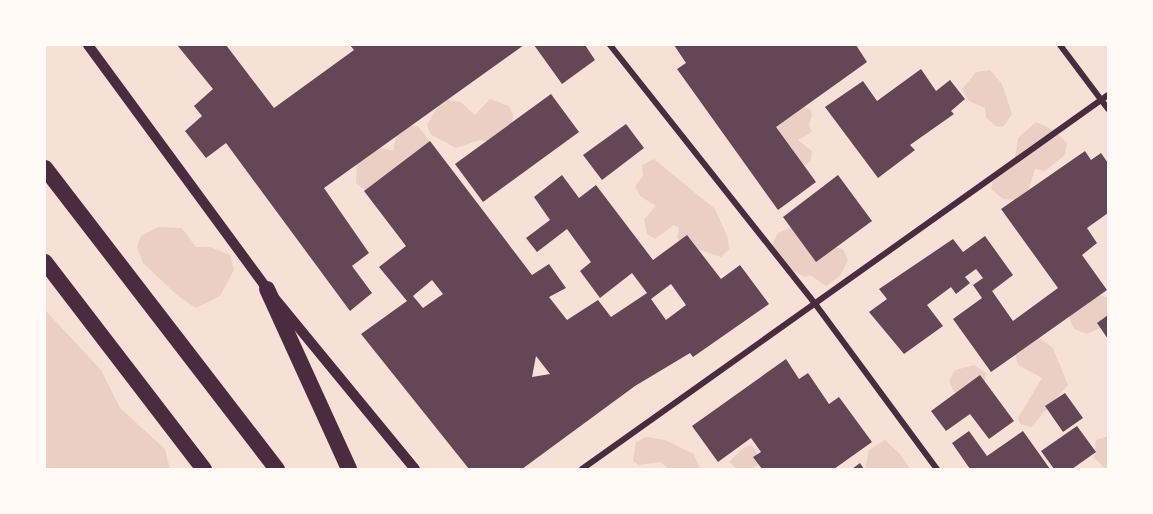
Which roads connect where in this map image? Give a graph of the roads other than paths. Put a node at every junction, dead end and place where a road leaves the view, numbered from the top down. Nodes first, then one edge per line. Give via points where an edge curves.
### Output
1 (88, 45) edge
2 (610, 45) edge
3 (1059, 45) edge
4 (1108, 95) edge
5 (1101, 99) junction
6 (1108, 109) edge
7 (45, 168) edge
8 (45, 262) edge
9 (267, 289) junction
10 (816, 305) junction
11 (204, 469) edge
12 (277, 469) edge
13 (349, 469) edge
14 (416, 469) edge
15 (582, 469) edge
16 (937, 469) edge

1 - 9 street
2 - 10 street
3 - 5 street
4 - 5 street
5 - 6 street
5 - 10 street
7 - 12 highway
8 - 11 highway
9 - 13 highway
9 - 14 street
10 - 15 street
10 - 16 street

